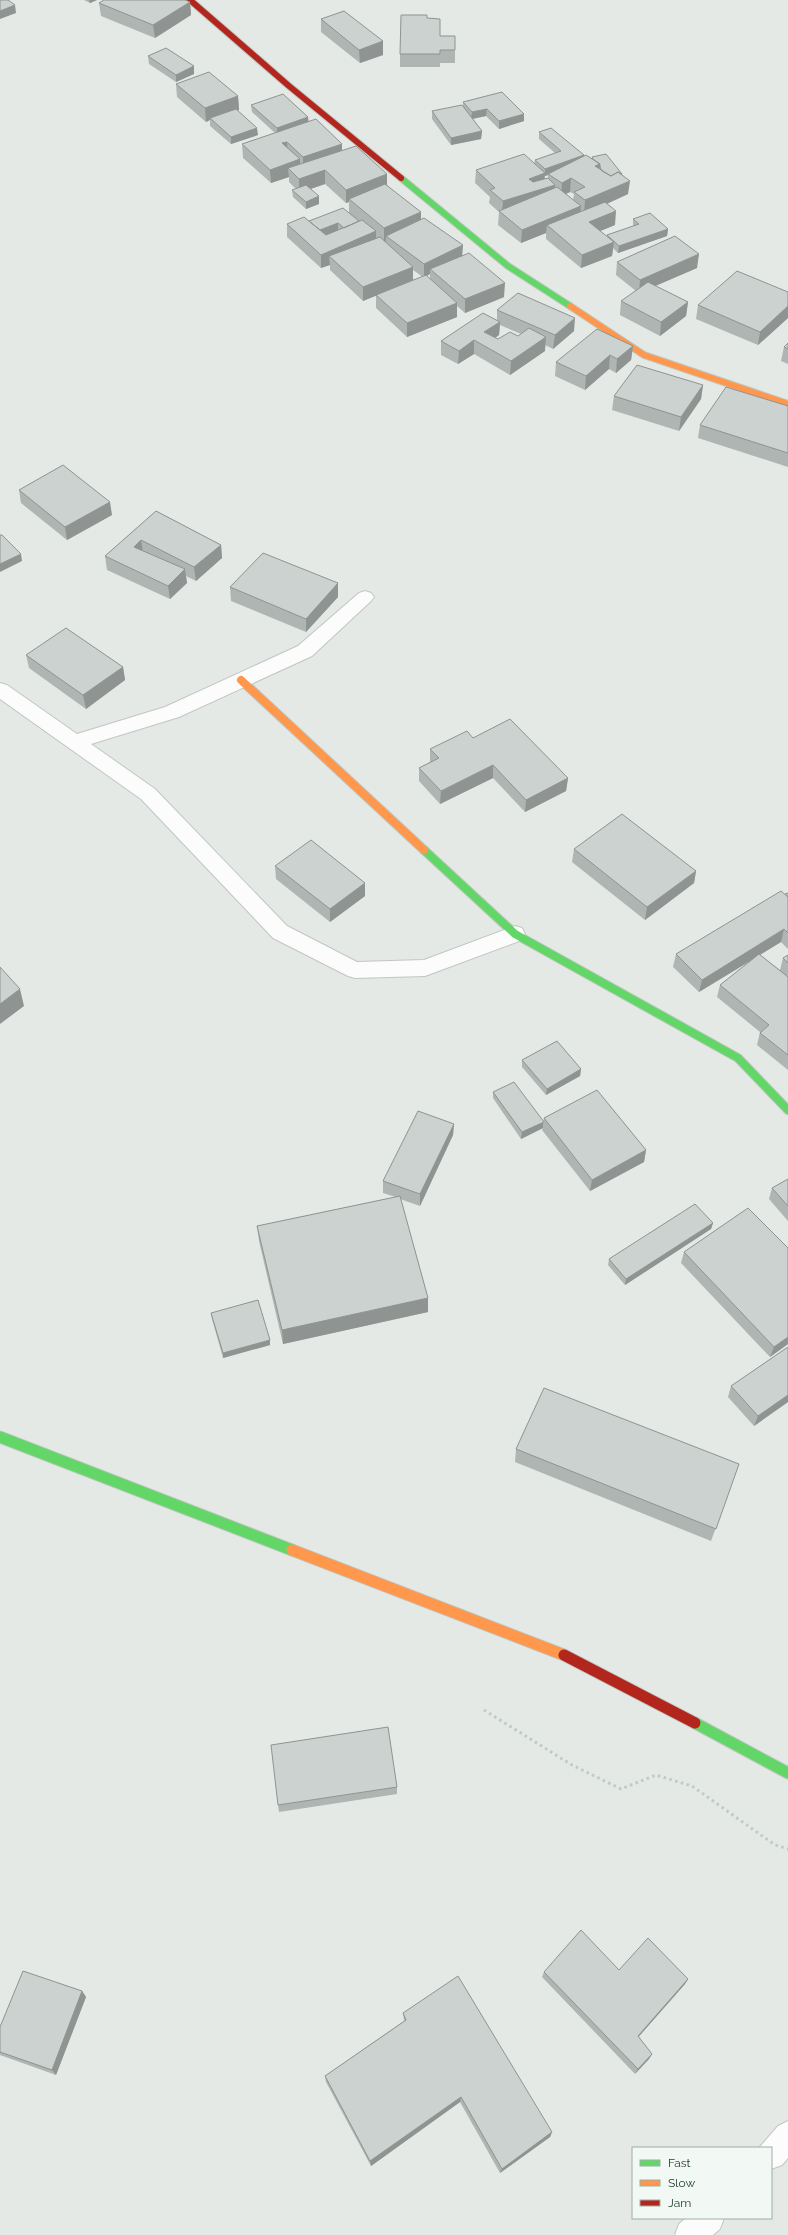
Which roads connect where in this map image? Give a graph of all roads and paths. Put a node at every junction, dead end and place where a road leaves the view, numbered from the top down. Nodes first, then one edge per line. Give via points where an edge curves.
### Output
1 (190, 0) edge
2 (788, 404) edge
3 (365, 596) dead end
4 (241, 680) junction
5 (0, 690) edge
6 (75, 742) junction
7 (515, 934) junction
8 (788, 1110) edge
9 (0, 1437) edge
10 (484, 1710) dead end
11 (788, 1773) edge
12 (788, 1849) edge
13 (788, 2136) edge
14 (772, 2153) edge
15 (708, 2219) edge
16 (690, 2235) edge

1 - 2 main road via 289,86 508,266 644,355
3 - 4 street via 305,651
4 - 6 street via 172,712
4 - 7 main road
5 - 6 street
6 - 7 street via 148,794 280,932 355,970 425,968
7 - 8 main road via 738,1058
9 - 11 main road via 573,1658
10 - 12 path via 572,1765 621,1789 656,1775 692,1786 775,1845
13 - 14 street
15 - 16 street

